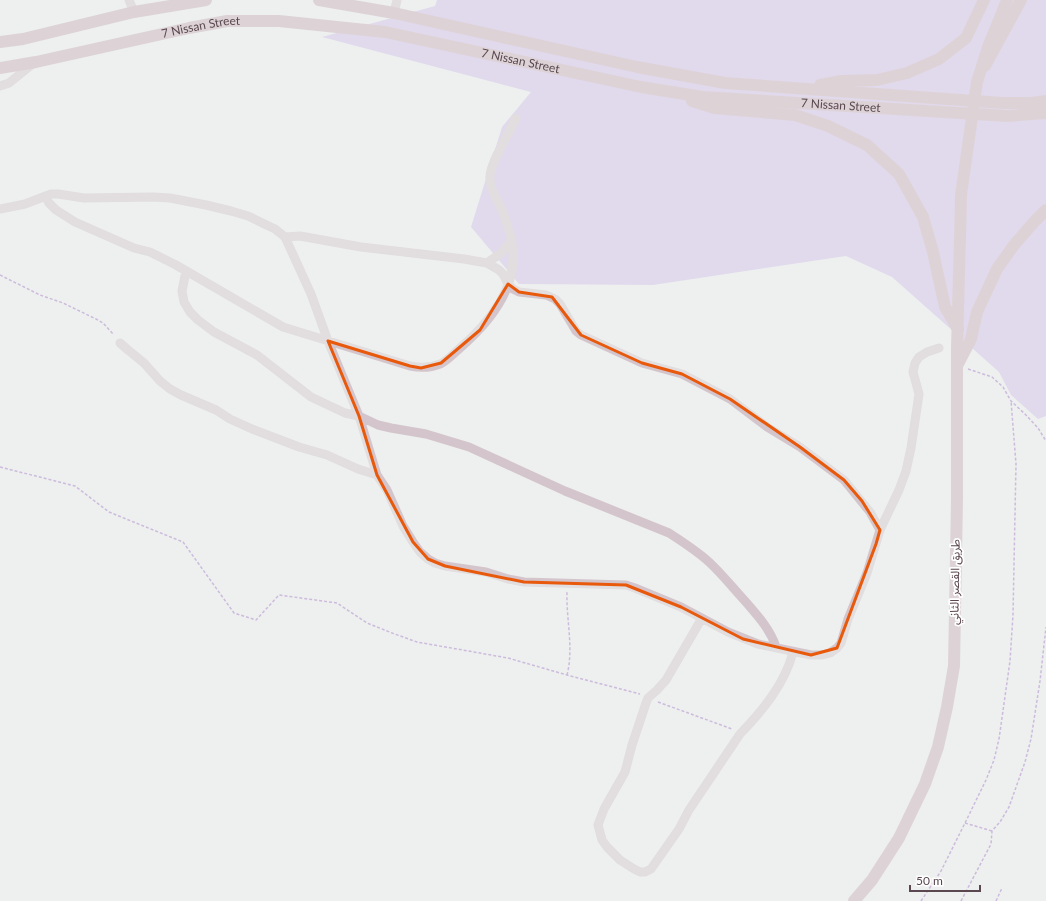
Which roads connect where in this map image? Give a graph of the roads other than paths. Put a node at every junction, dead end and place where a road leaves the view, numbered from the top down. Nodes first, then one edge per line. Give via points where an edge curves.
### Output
1 (129, 0) edge
2 (206, 0) edge
3 (319, 0) edge
4 (397, 0) edge
5 (984, 0) edge
6 (1021, 0) edge
7 (1008, 8) edge
8 (134, 12) junction
9 (394, 13) junction
10 (0, 42) edge
11 (36, 62) junction
12 (0, 68) edge
13 (0, 86) edge
14 (641, 87) junction
15 (804, 88) junction
16 (1046, 97) edge
17 (1046, 102) edge
18 (1031, 103) junction
19 (1046, 113) edge
20 (516, 118) dead end
21 (45, 196) junction
22 (0, 209) edge
23 (1046, 210) edge
24 (285, 236) junction
25 (512, 242) junction
26 (487, 264) junction
27 (186, 271) junction
28 (508, 284) junction
29 (958, 329) junction
30 (328, 341) junction
31 (120, 343) road end
32 (939, 348) dead end
33 (957, 365) junction
34 (359, 416) junction
35 (378, 475) junction
36 (880, 530) junction
37 (702, 618) junction
38 (776, 647) junction
39 (793, 652) junction
40 (854, 901) edge

1 - 8 street
2 - 8 main road
3 - 9 main road, 7 Nissan Street
4 - 9 street
5 - 15 main road via 966,38 938,59 892,77 841,81
6 - 7 main road, طريق القصر الثاني
7 - 29 main road, طريق القصر الثاني, bridge via 988,46 977,82 961,195
8 - 10 main road via 23,39
9 - 15 main road, 7 Nissan Street via 637,67 725,83
11 - 12 main road, 7 Nissan Street
11 - 13 street via 9,83
11 - 14 main road, 7 Nissan Street via 227,21 279,21 385,32
14 - 19 main road, 7 Nissan Street via 703,97 804,104 1007,116
14 - 29 main road via 714,108 795,116 828,126 867,145 899,174 924,217 945,307
15 - 18 main road, 7 Nissan Street
16 - 18 main road
17 - 18 main road, 7 Nissan Street
20 - 25 street via 493,163 490,181
21 - 22 street via 25,204
21 - 24 street via 58,194 84,198 170,198 248,216 264,222
21 - 27 street via 56,210 75,222 134,248 150,252
23 - 33 main road via 1014,244 997,269 977,312 971,339
24 - 26 street via 300,236
24 - 30 street via 311,294
25 - 26 street
25 - 28 street via 513,261
26 - 28 street via 499,270
27 - 30 street via 277,324
27 - 34 street via 182,291 184,302 198,320 214,332 257,355 311,397 345,413
28 - 30 street via 492,315 480,330 442,363 421,368 410,366
28 - 36 street via 519,292 552,297 560,304 571,324 581,335 642,363 682,374 730,400 844,480 870,512
29 - 33 main road, طريق القصر الثاني
30 - 34 street
31 - 35 street via 144,363 160,381 181,395 252,429
32 - 36 street via 919,357 915,363 913,372 919,394 911,448 899,490
33 - 40 main road, طريق القصر الثاني via 954,666 947,707 938,747 925,784 902,831 872,880
34 - 35 street
34 - 38 street via 384,426 426,434 470,447 564,491 669,533 709,562 726,580 767,628
35 - 37 street via 388,490 412,542 428,559 445,566 486,572 524,582 626,585
36 - 39 street via 838,648 822,655
37 - 38 street via 743,639
37 - 39 street via 666,680 648,698 625,772 598,825 607,847 620,860 640,872 651,869 657,862 661,852 679,829 740,734 782,682
38 - 39 street

